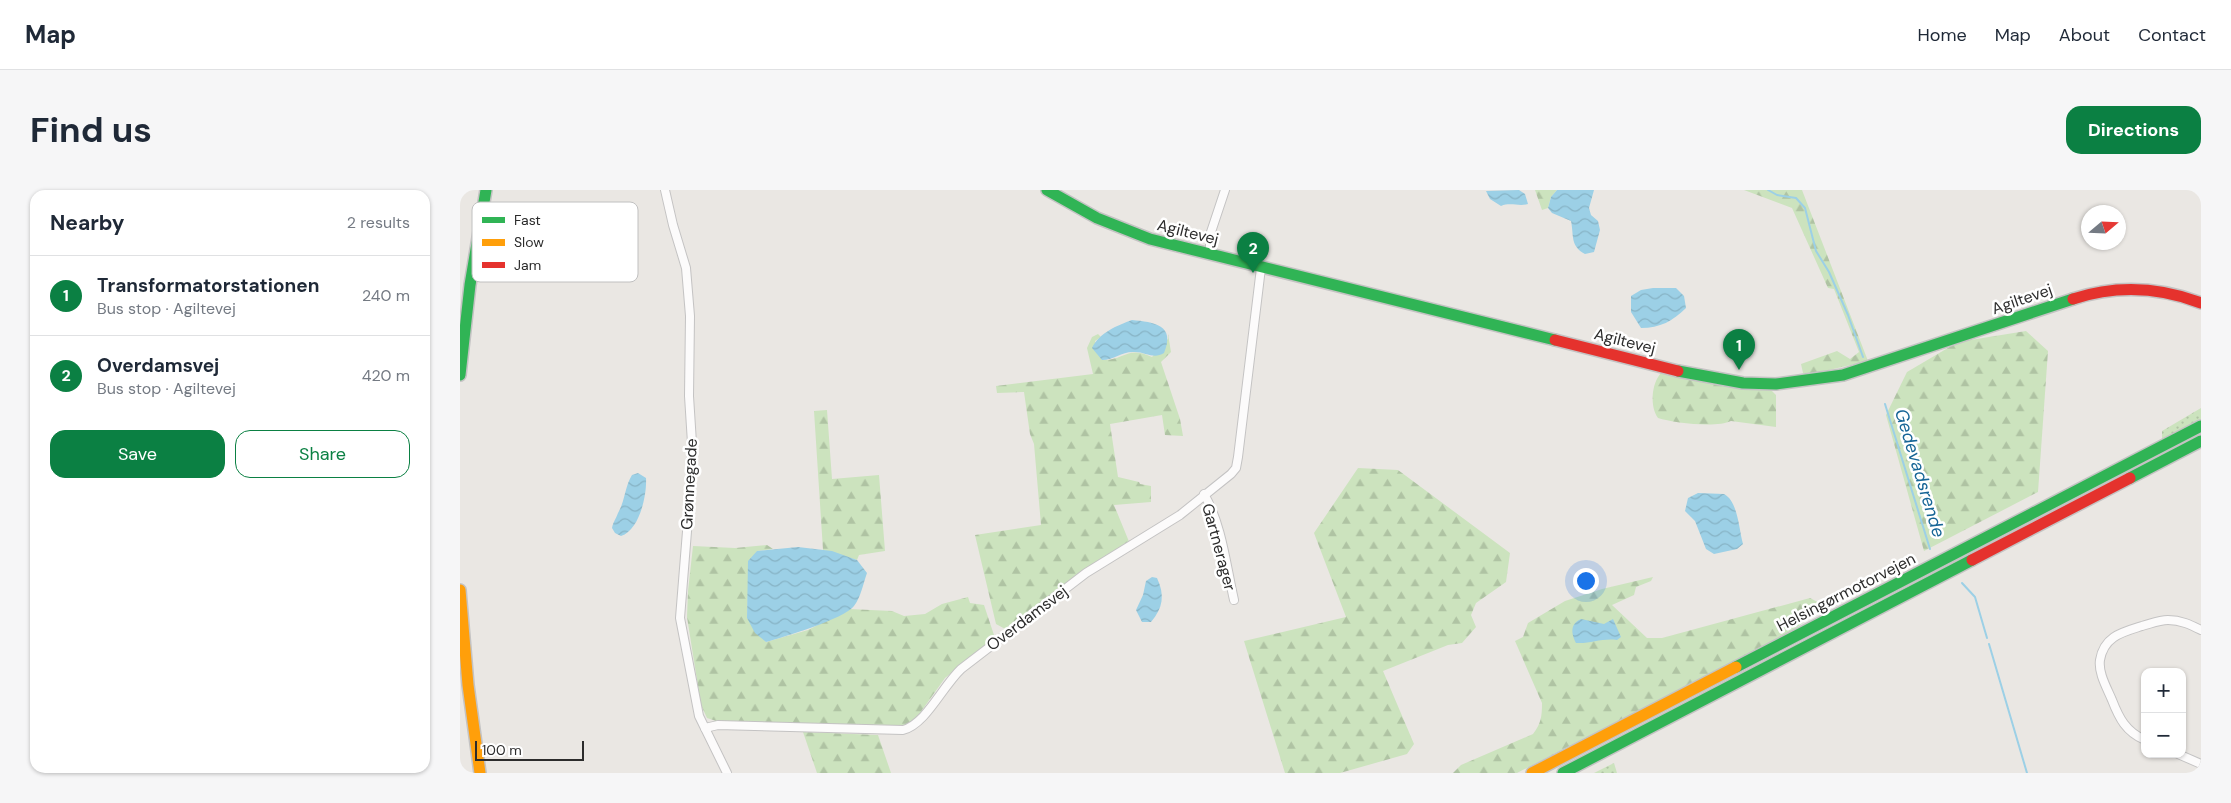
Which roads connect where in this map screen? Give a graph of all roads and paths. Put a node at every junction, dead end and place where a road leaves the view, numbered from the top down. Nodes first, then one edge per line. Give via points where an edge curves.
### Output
1 (665, 190) edge
2 (1047, 190) edge
3 (1225, 190) edge
4 (1210, 255) junction
5 (1261, 268) junction
6 (472, 273) edge
7 (2201, 303) edge
8 (460, 375) edge
9 (2201, 426) edge
10 (2201, 441) edge
11 (1204, 494) junction
12 (460, 590) edge
13 (1234, 600) dead end
14 (2201, 630) edge
15 (705, 728) junction
16 (2141, 738) edge
17 (2186, 757) edge
18 (2201, 764) edge
19 (480, 773) edge
20 (727, 773) edge
21 (1532, 773) edge
22 (1564, 773) edge

1 - 15 street, Grønnegade via 686,268 690,316 691,482 680,618 694,698
2 - 4 main road, Agiltevej via 1116,228
3 - 4 street via 1210,235
4 - 5 main road, Agiltevej
5 - 7 main road, Agiltevej via 1695,376 1743,383 1800,382 1843,375 2107,290 2149,288
5 - 11 street, Overdamsvej via 1236,468
6 - 8 main road
9 - 21 main road, Helsingørmotorvejen
10 - 22 main road, Helsingørmotorvejen
11 - 13 street, Gartnerager via 1218,528
11 - 15 street, Overdamsvej via 1173,520 1086,573 960,669 924,716 910,728 718,725
12 - 19 main road
14 - 16 street via 2181,621 2157,622 2116,635 2102,651 2100,670 2119,719 2128,730
15 - 20 street, Grønnegade
17 - 18 street

